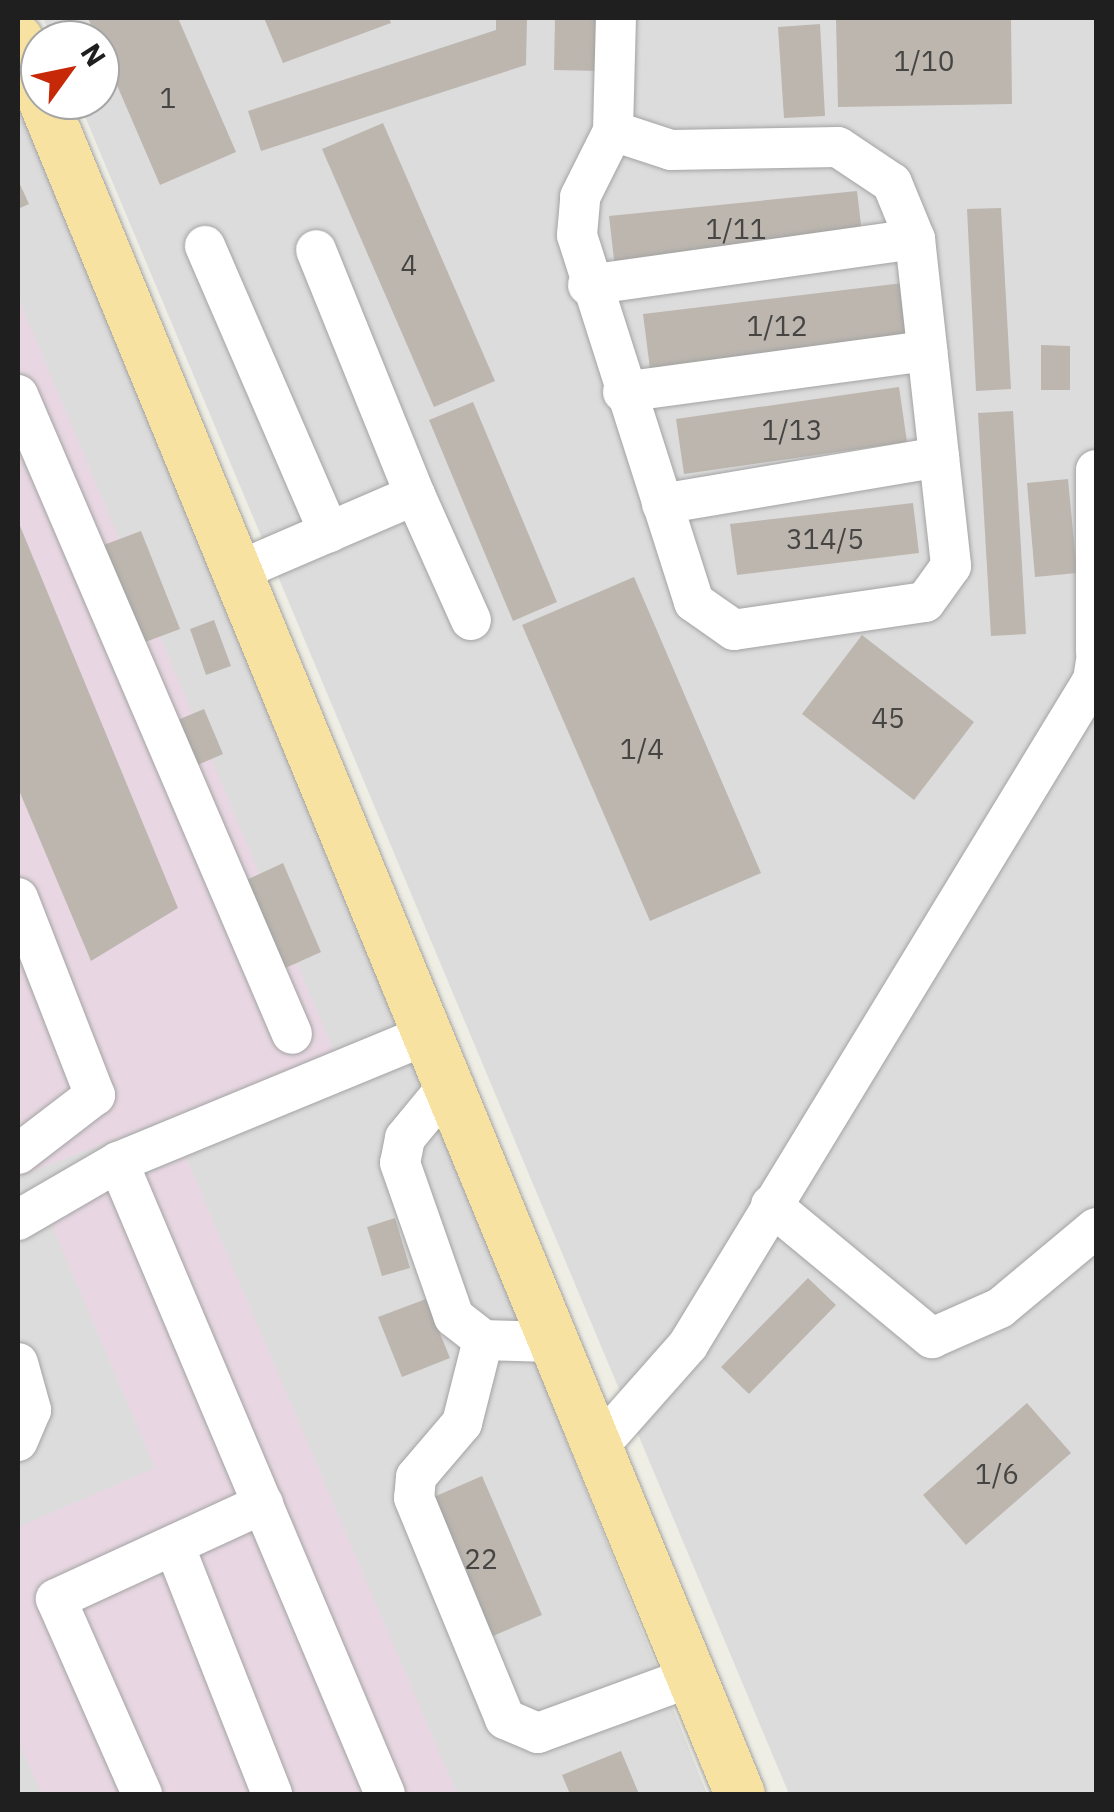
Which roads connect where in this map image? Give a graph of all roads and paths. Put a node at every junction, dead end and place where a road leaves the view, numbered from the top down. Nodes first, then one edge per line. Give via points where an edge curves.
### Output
1 (616, 18) edge
2 (50, 120) edge
3 (613, 132) junction
4 (915, 239) junction
5 (205, 246) dead end
6 (316, 250) dead end
7 (588, 285) junction
8 (927, 351) junction
9 (622, 392) junction
10 (18, 395) edge
11 (939, 457) junction
12 (1096, 470) edge
13 (415, 495) junction
14 (662, 504) junction
15 (329, 532) junction
16 (236, 572) junction
17 (471, 620) dead end
18 (1096, 652) edge
19 (1096, 660) edge
20 (18, 898) edge
21 (292, 1034) dead end
22 (426, 1035) junction
23 (447, 1087) junction
24 (20, 1146) edge
25 (118, 1162) junction
26 (772, 1205) junction
27 (18, 1220) edge
28 (1096, 1228) edge
29 (483, 1340) junction
30 (550, 1342) junction
31 (18, 1363) edge
32 (18, 1441) edge
33 (596, 1449) junction
34 (263, 1504) junction
35 (174, 1545) junction
36 (691, 1677) junction
37 (142, 1794) edge
38 (272, 1794) edge
39 (385, 1794) edge
40 (740, 1794) edge

1 - 3 lane
2 - 16 main road
3 - 4 lane via 671,150 838,147 892,183
3 - 7 lane via 580,197
4 - 7 lane
4 - 8 lane
5 - 15 lane
6 - 13 lane
7 - 9 lane
8 - 9 lane
8 - 11 lane
9 - 14 lane
10 - 21 lane
11 - 14 lane
11 - 14 lane via 951,566 944,588 901,608 734,630 694,602
12 - 18 lane
13 - 15 lane
13 - 17 lane
15 - 16 lane
16 - 22 main road
19 - 26 lane via 1087,690
20 - 24 lane via 95,1095
22 - 23 main road
22 - 25 lane
23 - 29 lane via 405,1138 400,1162 454,1317
23 - 30 main road
25 - 27 lane
25 - 34 lane
26 - 28 lane via 932,1338 1000,1308
26 - 33 lane via 688,1345
29 - 30 lane
29 - 36 lane via 462,1423 416,1478 414,1498 506,1719 538,1733
30 - 33 main road
31 - 32 lane via 30,1410
33 - 36 main road
34 - 35 lane
34 - 39 lane
35 - 37 lane via 56,1599
35 - 38 lane
36 - 40 main road

